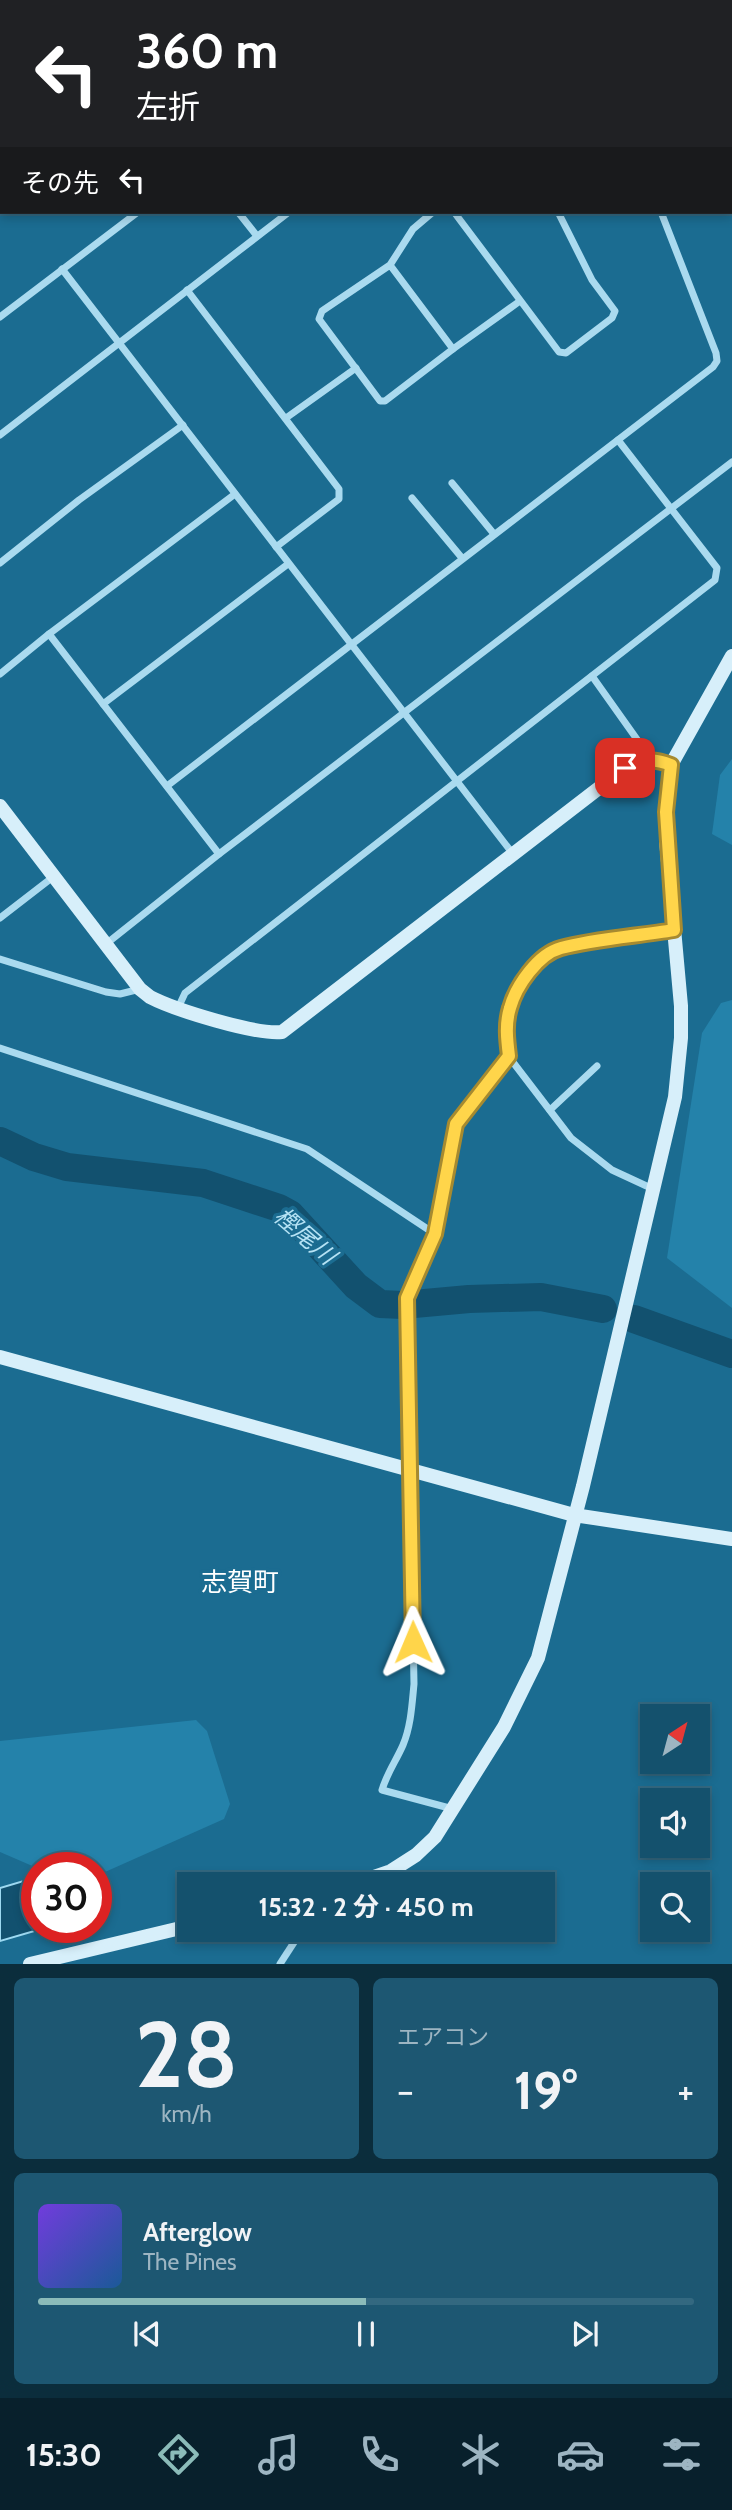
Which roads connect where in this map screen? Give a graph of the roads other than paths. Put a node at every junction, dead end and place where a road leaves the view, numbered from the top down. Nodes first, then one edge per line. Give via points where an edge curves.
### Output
1 (124, 214) edge
2 (135, 214) edge
3 (240, 214) edge
4 (286, 214) edge
5 (431, 214) edge
6 (455, 214) edge
7 (559, 214) edge
8 (662, 214) edge
9 (128, 219) junction
10 (257, 236) junction
11 (390, 265) junction
12 (62, 269) junction
13 (187, 290) junction
14 (520, 301) junction
15 (0, 317) edge
16 (121, 342) junction
17 (453, 349) junction
18 (356, 369) junction
19 (286, 418) junction
20 (183, 425) junction
21 (0, 435) edge
22 (618, 440) junction
23 (732, 462) edge
24 (452, 483) dead end
25 (235, 494) junction
26 (412, 498) dead end
27 (670, 508) junction
28 (494, 534) junction
29 (276, 547) junction
30 (463, 558) junction
31 (0, 563) edge
32 (288, 564) junction
33 (49, 634) junction
34 (351, 645) junction
35 (732, 656) edge
36 (0, 674) edge
37 (592, 676) junction
38 (103, 704) junction
39 (403, 713) junction
40 (647, 760) junction
41 (671, 765) junction
42 (456, 782) junction
43 (167, 786) junction
44 (0, 806) edge
45 (219, 854) junction
46 (513, 854) junction
47 (54, 876) junction
48 (0, 918) edge
49 (674, 930) junction
50 (106, 944) junction
51 (0, 959) edge
52 (140, 989) junction
53 (178, 1008) junction
54 (0, 1048) edge
55 (509, 1056) junction
56 (597, 1066) dead end
57 (550, 1110) junction
58 (654, 1190) junction
59 (435, 1234) junction
60 (0, 1357) edge
61 (412, 1470) junction
62 (574, 1515) junction
63 (732, 1539) edge
64 (454, 1810) junction
65 (388, 1872) edge
66 (177, 1929) edge
67 (294, 1942) edge
68 (30, 1964) edge
69 (280, 1964) edge

1 - 9 street
2 - 9 street
3 - 10 street
4 - 10 street
5 - 11 street via 413,229
6 - 14 street
7 - 14 street via 592,280 615,311 612,318 566,353 559,352
8 - 22 street via 716,361
9 - 12 street
10 - 13 street
11 - 17 street
11 - 18 street via 322,311 319,319
12 - 15 street
12 - 16 street
13 - 16 street
13 - 19 street
14 - 17 street
16 - 20 street
16 - 21 street
17 - 18 street via 385,401 377,400
18 - 19 street
19 - 29 street via 339,489 339,499
20 - 25 street
20 - 31 street
22 - 27 street
22 - 28 street
23 - 27 street
24 - 28 street
25 - 29 street
25 - 33 street
26 - 30 street
27 - 37 street via 717,568 715,580
27 - 39 street
28 - 30 street
29 - 32 street
30 - 34 street
32 - 34 street
32 - 38 street
33 - 36 street
33 - 38 street
34 - 39 street
34 - 43 street
35 - 41 street
37 - 40 street
37 - 42 street
38 - 43 street
39 - 42 street
39 - 45 street
40 - 41 street
40 - 46 street via 625,768
41 - 49 street via 666,812
42 - 46 street
42 - 53 street via 185,993
43 - 45 street
44 - 47 street
45 - 50 street
46 - 53 street via 282,1032 251,1029
47 - 48 street
47 - 50 street
49 - 55 street via 558,948 537,963 510,1008
49 - 58 street via 681,1038 675,1097
50 - 52 street
51 - 52 street via 106,992
52 - 53 street
54 - 59 street via 307,1149
55 - 57 street
55 - 59 street via 456,1124
56 - 57 street
57 - 58 street via 571,1138 612,1170
58 - 62 street
59 - 61 street via 407,1298
60 - 61 street
61 - 62 street
61 - 64 street via 414,1684 406,1733 382,1790
62 - 63 street
62 - 64 street via 538,1658 504,1727
64 - 65 street via 416,1855
66 - 68 street
67 - 69 street

